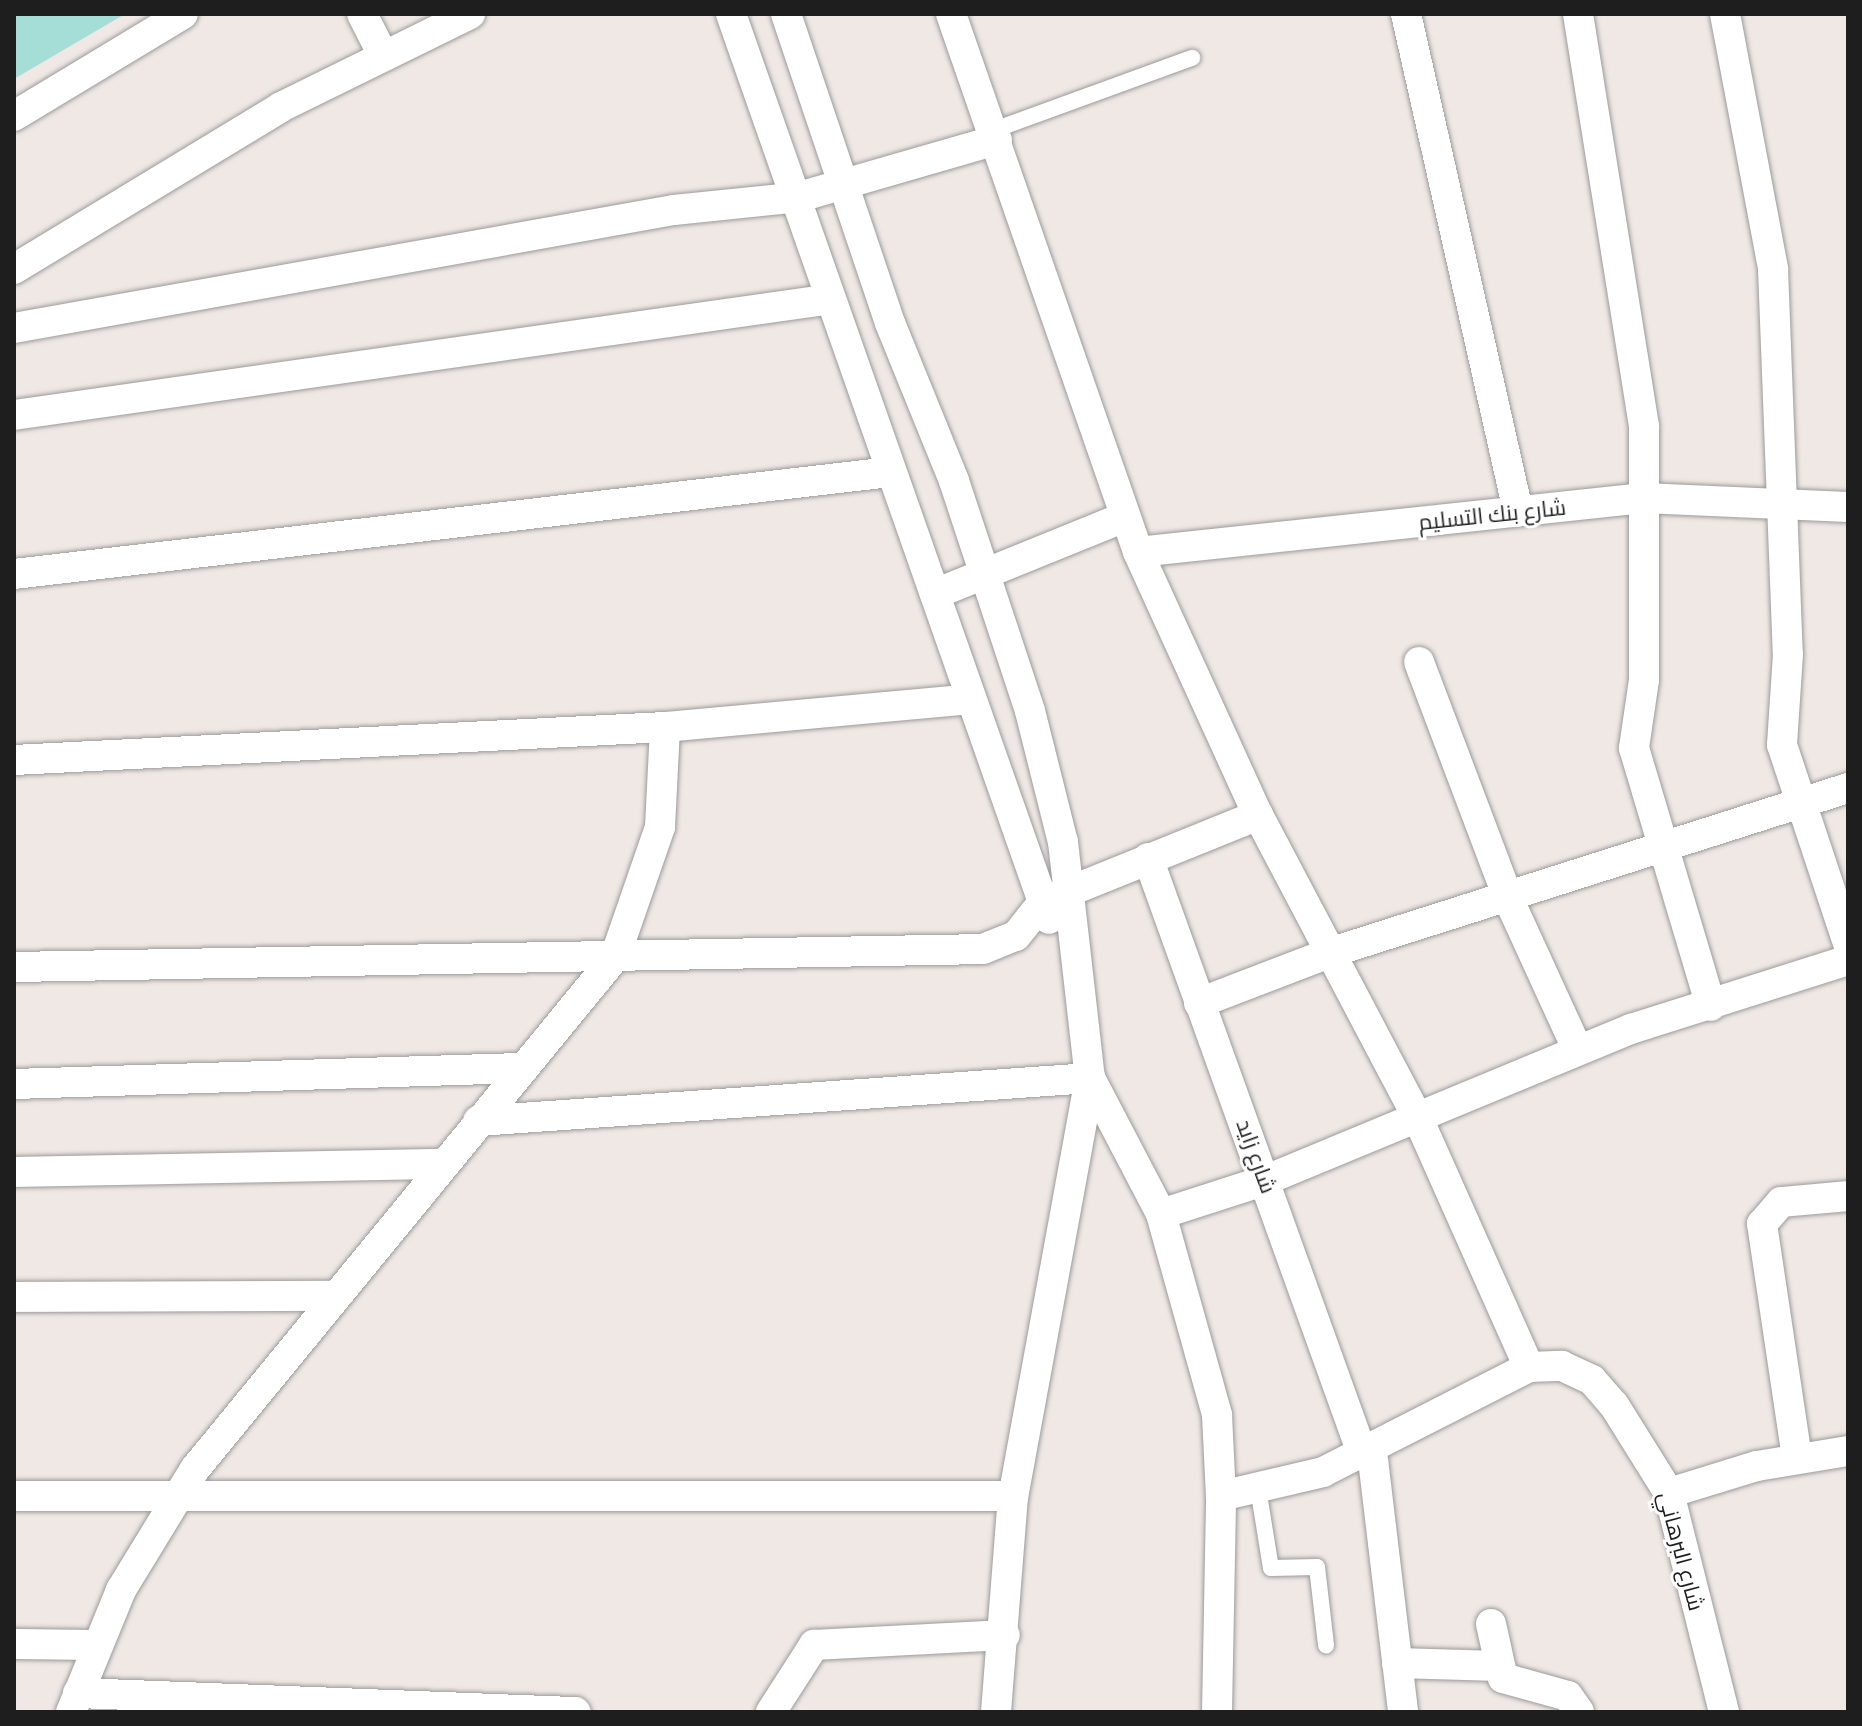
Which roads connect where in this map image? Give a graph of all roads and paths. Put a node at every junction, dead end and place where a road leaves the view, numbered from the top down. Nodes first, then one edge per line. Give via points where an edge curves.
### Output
1 (183, 14) edge
2 (362, 14) edge
3 (470, 14) edge
4 (731, 14) edge
5 (786, 14) edge
6 (951, 14) edge
7 (1406, 14) edge
8 (1578, 14) edge
9 (1725, 14) edge
10 (383, 55) junction
11 (1192, 58) dead end
12 (14, 116) edge
13 (996, 135) junction
14 (844, 184) junction
15 (799, 197) junction
16 (14, 269) edge
17 (831, 299) junction
18 (14, 328) edge
19 (14, 415) edge
20 (890, 472) junction
21 (1643, 498) junction
22 (1778, 504) junction
23 (1848, 507) edge
24 (1518, 511) junction
25 (1125, 517) junction
26 (1138, 552) junction
27 (14, 574) edge
28 (985, 576) junction
29 (935, 594) junction
30 (1419, 662) dead end
31 (970, 699) junction
32 (665, 727) junction
33 (14, 760) edge
34 (1848, 788) edge
35 (1802, 805) junction
36 (1258, 815) junction
37 (1663, 851) junction
38 (1148, 858) junction
39 (1056, 897) junction
40 (1508, 898) junction
41 (1848, 943) edge
42 (1329, 953) junction
43 (615, 957) junction
44 (1848, 960) edge
45 (14, 967) edge
46 (1199, 1003) junction
47 (1711, 1006) junction
48 (1577, 1049) junction
49 (519, 1068) junction
50 (1090, 1078) junction
51 (14, 1084) edge
52 (1417, 1116) junction
53 (478, 1121) junction
54 (444, 1164) junction
55 (14, 1172) edge
56 (1266, 1180) junction
57 (1848, 1196) edge
58 (1161, 1214) junction
59 (334, 1296) junction
60 (14, 1297) edge
61 (1529, 1367) junction
62 (1848, 1451) edge
63 (1368, 1454) junction
64 (1797, 1458) junction
65 (1258, 1488) junction
66 (1669, 1493) junction
67 (178, 1495) junction
68 (14, 1496) edge
69 (1013, 1496) junction
70 (1221, 1496) junction
71 (1491, 1624) dead end
72 (1005, 1635) junction
73 (14, 1644) edge
74 (96, 1645) junction
75 (1326, 1645) dead end
76 (1397, 1663) junction
77 (1499, 1666) junction
78 (75, 1702) edge
79 (243, 1706) edge
80 (457, 1711) edge
81 (576, 1712) edge
82 (771, 1712) edge
83 (996, 1712) edge
84 (1217, 1712) edge
85 (1403, 1712) edge
86 (1579, 1712) edge
87 (1724, 1712) edge

1 - 12 street
2 - 10 street
3 - 10 street
4 - 15 street
5 - 14 street
6 - 13 street
7 - 24 street
8 - 21 street via 1644,426
9 - 22 street via 1773,269
10 - 16 street via 167,173
11 - 13 lane
13 - 14 street
13 - 25 street
14 - 15 street
14 - 28 street
15 - 17 street
15 - 18 street via 674,210
17 - 19 street
17 - 20 street
20 - 27 street
20 - 29 street
21 - 22 street, شارع بنك التسليم
21 - 24 street, شارع بنك التسليم
21 - 37 street via 1644,680 1634,748
22 - 23 street, شارع بنك التسليم
22 - 35 street via 1788,654 1780,732
24 - 26 street, شارع بنك التسليم
25 - 26 street
25 - 28 street
26 - 36 street
28 - 29 street
28 - 39 street via 1030,711
29 - 31 street
30 - 40 street
31 - 32 street
31 - 39 street
32 - 33 street
32 - 43 street via 660,827
34 - 35 street
35 - 37 street
35 - 41 street
36 - 38 street
36 - 42 street
37 - 40 street
37 - 47 street
38 - 39 street
38 - 46 street, شارع زايد
39 - 43 street via 1016,936 983,949
39 - 50 street
40 - 42 street
40 - 48 street
42 - 46 street
42 - 52 street
43 - 45 street
43 - 49 street
44 - 47 street
46 - 56 street, شارع زايد
47 - 48 street
48 - 52 street
49 - 51 street
49 - 53 street
50 - 53 street
50 - 58 street
50 - 69 street
52 - 56 street
52 - 61 street
53 - 54 street
54 - 55 street
54 - 59 street
56 - 58 street
56 - 63 street, شارع زايد
57 - 64 street via 1781,1202 1762,1224
58 - 70 street via 1217,1415
59 - 60 street
59 - 67 street
61 - 63 street
61 - 66 street, شارع البرهاني via 1562,1366 1592,1380
62 - 64 street
63 - 65 street
63 - 76 street, شارع زايد
64 - 66 street
65 - 70 street
65 - 75 lane via 1271,1568 1317,1567
66 - 87 street, شارع البرهاني
67 - 68 street
67 - 69 street
67 - 74 street
69 - 72 street
70 - 84 street
71 - 77 street
72 - 82 street via 814,1645
72 - 83 street
73 - 74 street
74 - 78 street
76 - 77 street
76 - 85 street, شارع زايد
77 - 86 street via 1504,1679 1568,1696
78 - 79 street
79 - 80 street
80 - 81 street

